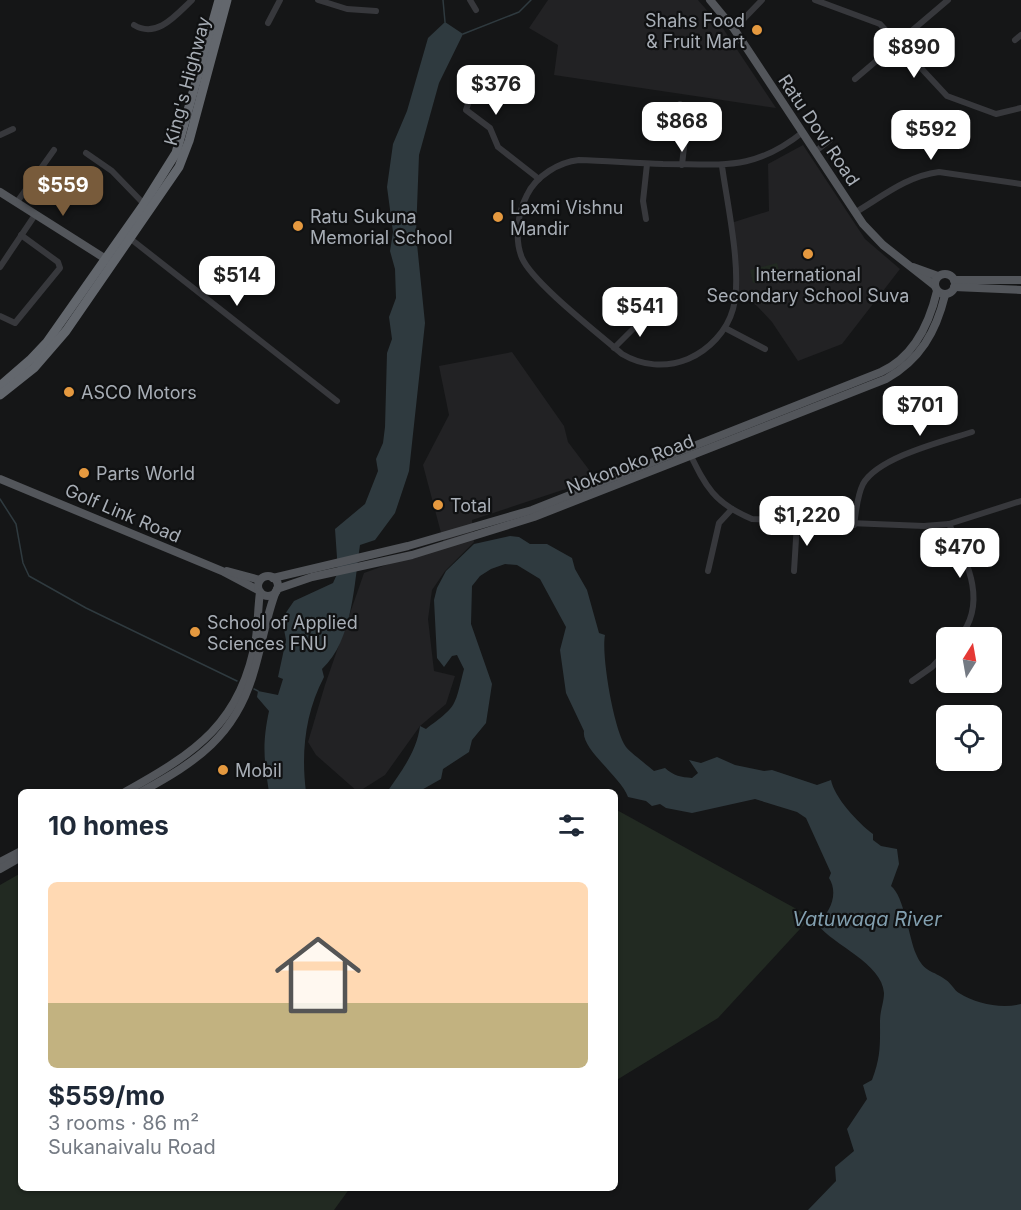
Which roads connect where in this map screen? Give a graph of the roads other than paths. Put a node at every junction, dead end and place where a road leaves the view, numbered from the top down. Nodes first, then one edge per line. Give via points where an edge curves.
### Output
1 (192, 0) edge
2 (219, 0) edge
3 (227, 0) edge
4 (280, 0) edge
5 (318, 0) edge
6 (470, 0) edge
7 (710, 0) edge
8 (762, 0) edge
9 (815, 0) edge
10 (948, 0) edge
11 (476, 10) dead end
12 (376, 11) dead end
13 (268, 23) dead end
14 (134, 25) dead end
15 (734, 29) junction
16 (899, 42) junction
17 (480, 68) dead end
18 (855, 79) dead end
19 (680, 104) dead end
20 (1021, 108) edge
21 (13, 129) dead end
22 (803, 132) junction
23 (0, 135) edge
24 (830, 140) dead end
25 (54, 150) dead end
26 (816, 151) junction
27 (86, 153) dead end
28 (647, 164) junction
29 (682, 165) junction
30 (722, 166) junction
31 (539, 179) junction
32 (1021, 184) edge
33 (0, 192) edge
34 (17, 202) junction
35 (144, 204) junction
36 (856, 212) junction
37 (35, 215) junction
38 (646, 219) dead end
39 (21, 235) junction
40 (127, 236) junction
41 (110, 261) junction
42 (0, 267) edge
43 (913, 267) junction
44 (938, 276) junction
45 (1021, 280) edge
46 (954, 284) junction
47 (939, 290) junction
48 (1021, 290) edge
49 (650, 312) dead end
50 (0, 316) edge
51 (725, 328) junction
52 (614, 348) junction
53 (765, 349) dead end
54 (0, 386) edge
55 (0, 395) edge
56 (337, 401) dead end
57 (972, 432) dead end
58 (689, 453) junction
59 (0, 477) edge
60 (1021, 501) edge
61 (732, 509) junction
62 (796, 522) junction
63 (949, 524) junction
64 (854, 525) junction
65 (359, 562) junction
66 (708, 570) dead end
67 (222, 571) junction
68 (794, 571) dead end
69 (273, 578) junction
70 (260, 580) junction
71 (277, 590) junction
72 (259, 591) junction
73 (966, 627) edge
74 (936, 661) edge
75 (912, 681) dead end
76 (130, 789) edge
77 (146, 789) edge
78 (18, 852) edge
79 (18, 859) edge
80 (0, 862) edge
81 (0, 869) edge

1 - 14 street via 156,29 144,30
2 - 35 highway, King's Highway via 180,143
3 - 40 highway, King's Highway via 184,158
4 - 13 street
5 - 12 street via 347,9
6 - 11 street
7 - 15 main road, Ratu Dovi Road
8 - 15 street
9 - 16 street via 880,24
10 - 16 street
15 - 22 main road, Ratu Dovi Road
16 - 18 street
16 - 20 street via 948,96 996,114
17 - 31 street via 466,110 490,128 498,147
19 - 29 street via 686,129
21 - 23 street
22 - 26 main road, Ratu Dovi Road
22 - 30 street via 789,144 755,160
24 - 26 street
25 - 34 street
26 - 36 main road, Ratu Dovi Road
27 - 35 street via 112,171
28 - 29 street
28 - 31 street via 579,160 565,163
28 - 38 street via 643,194
29 - 30 street
30 - 51 street via 736,293
31 - 52 street via 528,192 520,215 518,240 522,258 540,281
32 - 36 street via 928,173
33 - 34 main road
34 - 37 main road
35 - 40 highway, King's Highway
36 - 43 main road, Ratu Dovi Road via 883,245
37 - 39 street
37 - 41 main road
39 - 42 street
39 - 50 street via 58,262 60,268 15,323
40 - 41 highway, King's Highway
40 - 56 street
41 - 54 highway, King's Highway via 37,354
41 - 55 highway, King's Highway via 48,354
43 - 44 main road, Ratu Dovi Road
43 - 47 main road, Ratu Dovi Road
44 - 46 main road, Ratu Dovi Road via 947,274
44 - 47 main road, Nokonoko Road
45 - 46 main road
46 - 47 main road
46 - 48 main road
47 - 58 main road, Nokonoko Road via 916,344 891,367
49 - 52 street
51 - 52 street via 707,348 677,363 654,365 633,361
51 - 53 street
57 - 64 street via 880,468 862,485
58 - 61 street via 710,491
58 - 65 main road, Nokonoko Road via 507,522
59 - 67 main road, Golf Link Road
60 - 63 street
61 - 62 street via 752,519
61 - 66 street via 719,523
62 - 64 street
62 - 68 street
63 - 64 street
63 - 73 street via 973,581 973,607
65 - 69 main road, Nokonoko Road via 330,564
65 - 71 main road, Nokonoko Road
67 - 70 main road, Golf Link Road
67 - 72 main road, Golf Link Road
69 - 70 main road
69 - 71 main road
70 - 72 main road
71 - 72 main road via 268,596
71 - 77 main road via 250,684 230,724 196,760
72 - 76 main road via 247,674 230,709 195,750
74 - 75 street
78 - 80 main road
79 - 81 main road

